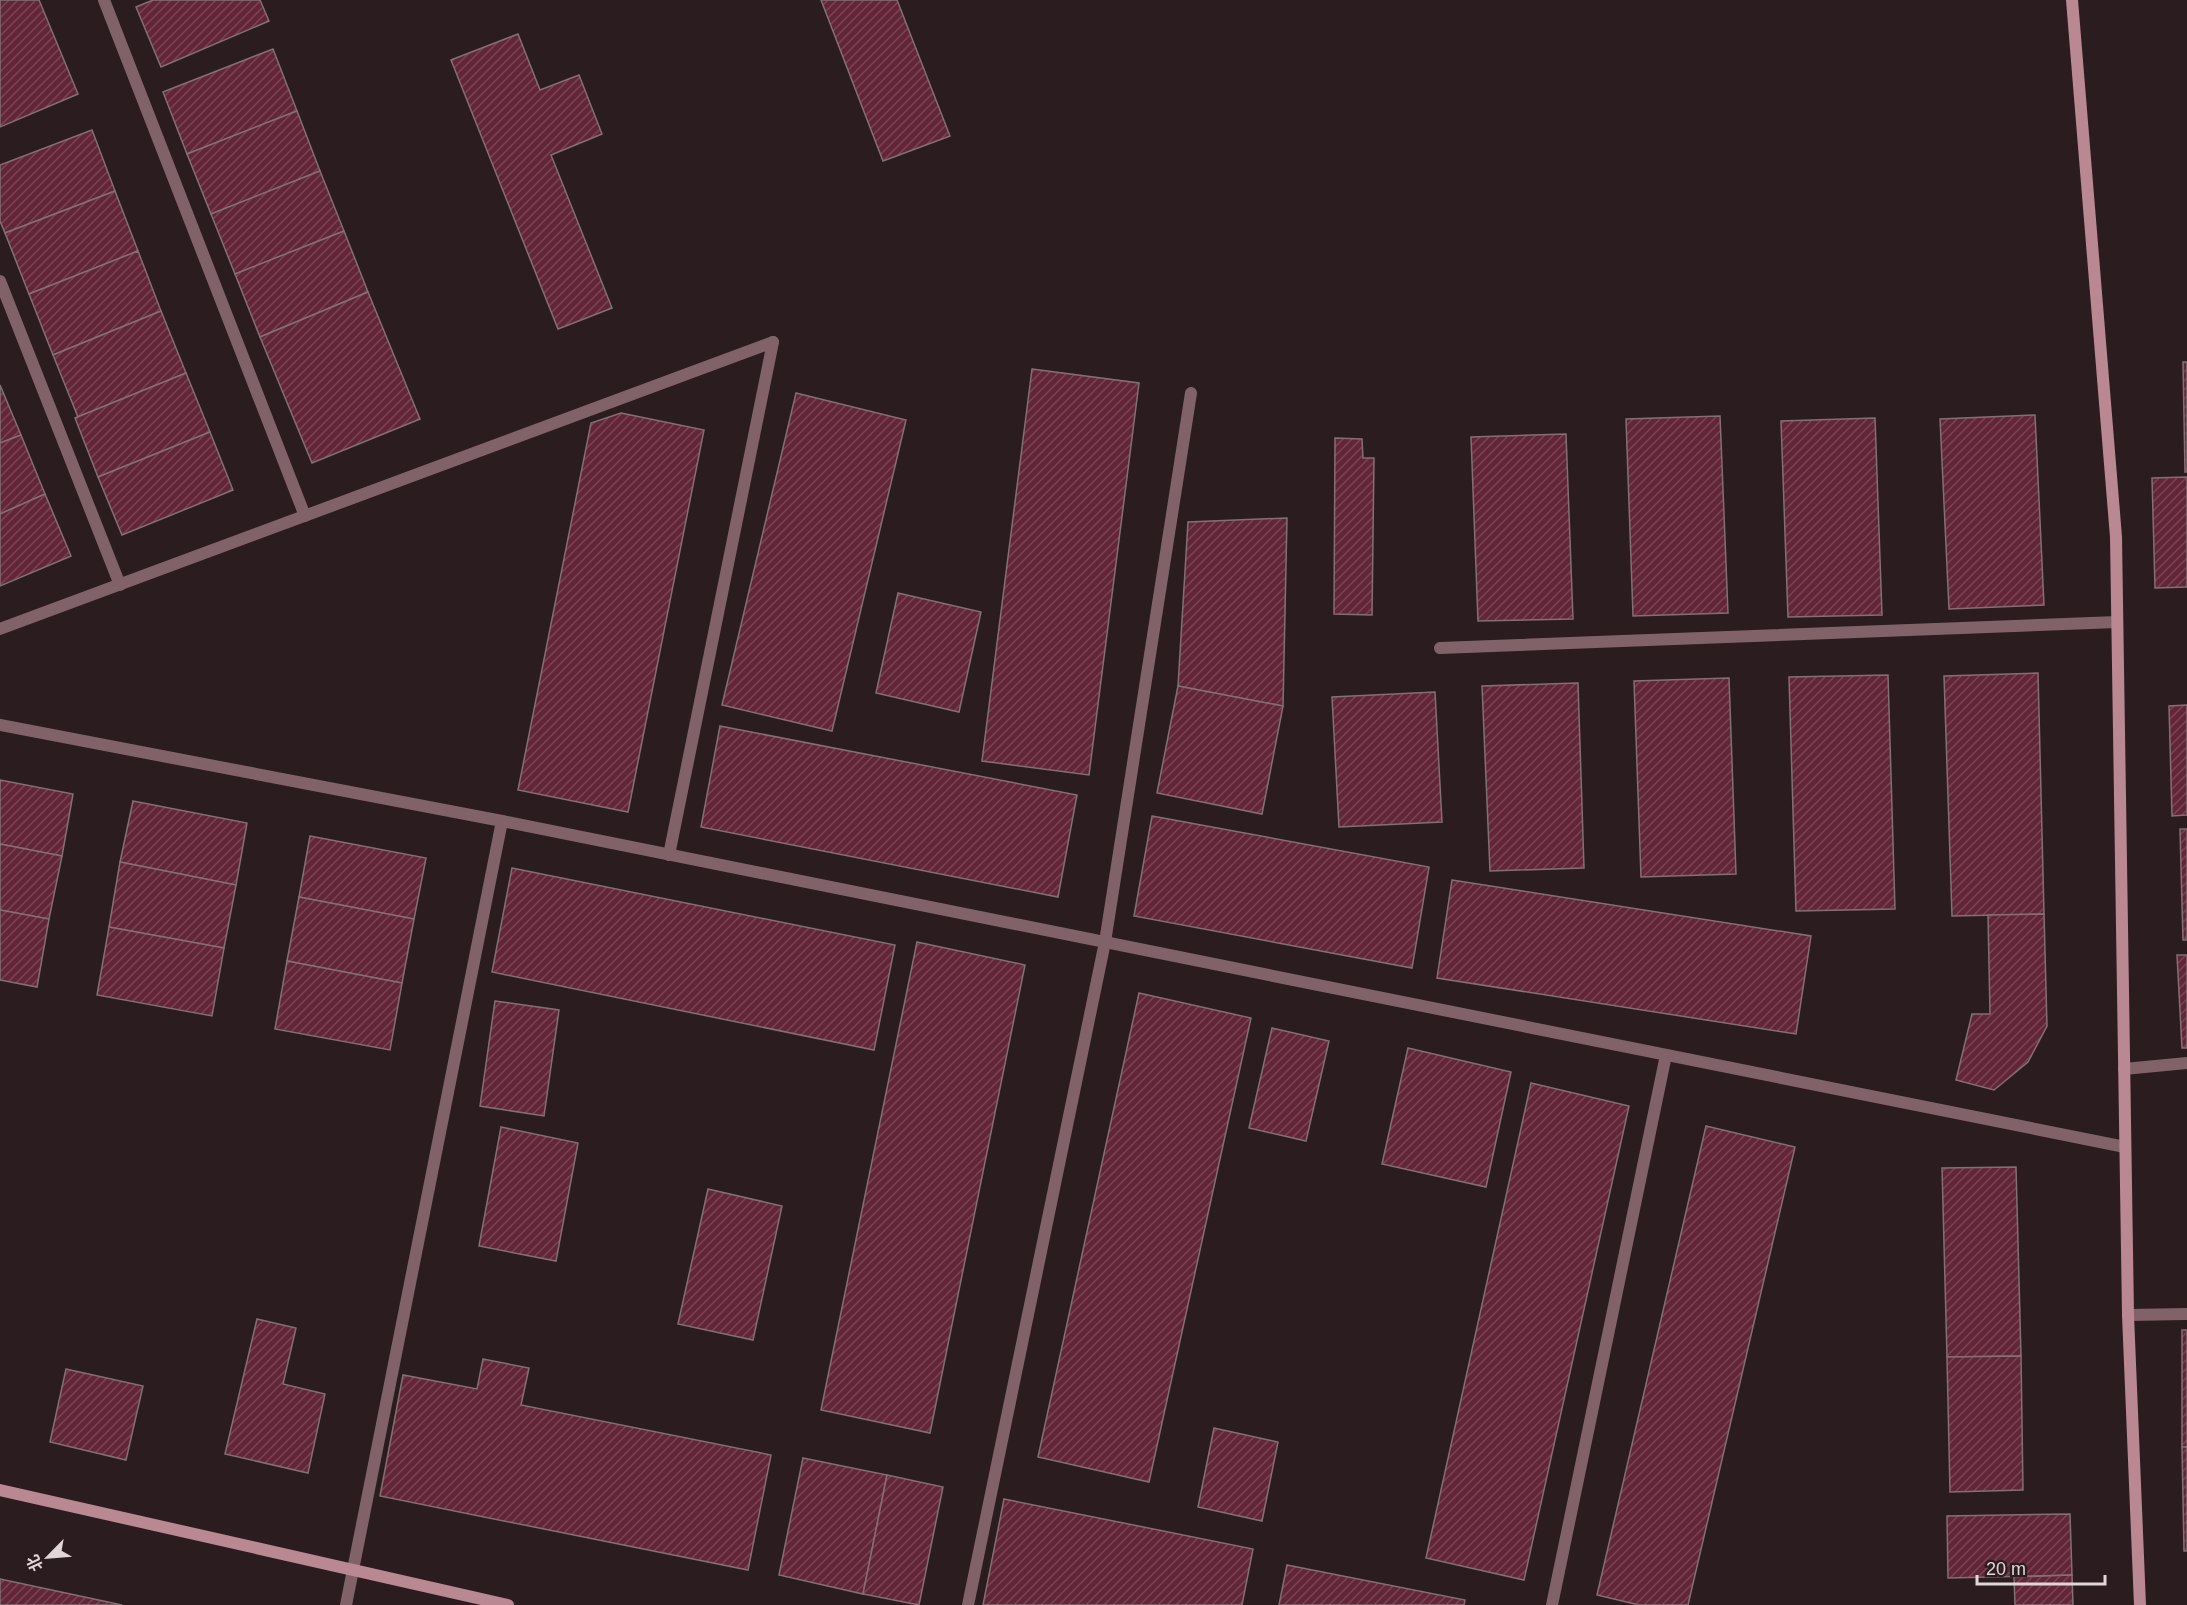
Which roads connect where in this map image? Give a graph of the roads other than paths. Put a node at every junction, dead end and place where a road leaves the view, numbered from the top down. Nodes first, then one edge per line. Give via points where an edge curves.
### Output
1 (104, 0) edge
2 (2072, 0) edge
3 (0, 281) edge
4 (1191, 393) dead end
5 (305, 516) junction
6 (120, 585) junction
7 (2117, 622) junction
8 (0, 629) edge
9 (1440, 648) dead end
10 (0, 725) edge
11 (502, 821) junction
12 (669, 855) junction
13 (1105, 942) junction
14 (1666, 1055) junction
15 (2187, 1063) edge
16 (2124, 1069) junction
17 (2126, 1147) junction
18 (2187, 1314) edge
19 (2128, 1315) junction
20 (0, 1490) edge
21 (352, 1571) junction
22 (346, 1605) edge
23 (508, 1605) edge
24 (968, 1605) edge
25 (1552, 1605) edge
26 (2139, 1605) edge

1 - 5 street
2 - 7 main road via 2116,537
3 - 6 street
4 - 13 street
5 - 6 street
5 - 12 street via 773,342
6 - 8 street
7 - 9 street
7 - 16 main road
10 - 11 street
11 - 12 street
11 - 21 street
12 - 13 street
13 - 14 street
13 - 24 street
14 - 17 street
14 - 25 street
15 - 16 street
16 - 17 main road
17 - 19 main road
18 - 19 street
19 - 26 main road
20 - 21 main road
21 - 22 street
21 - 23 main road

